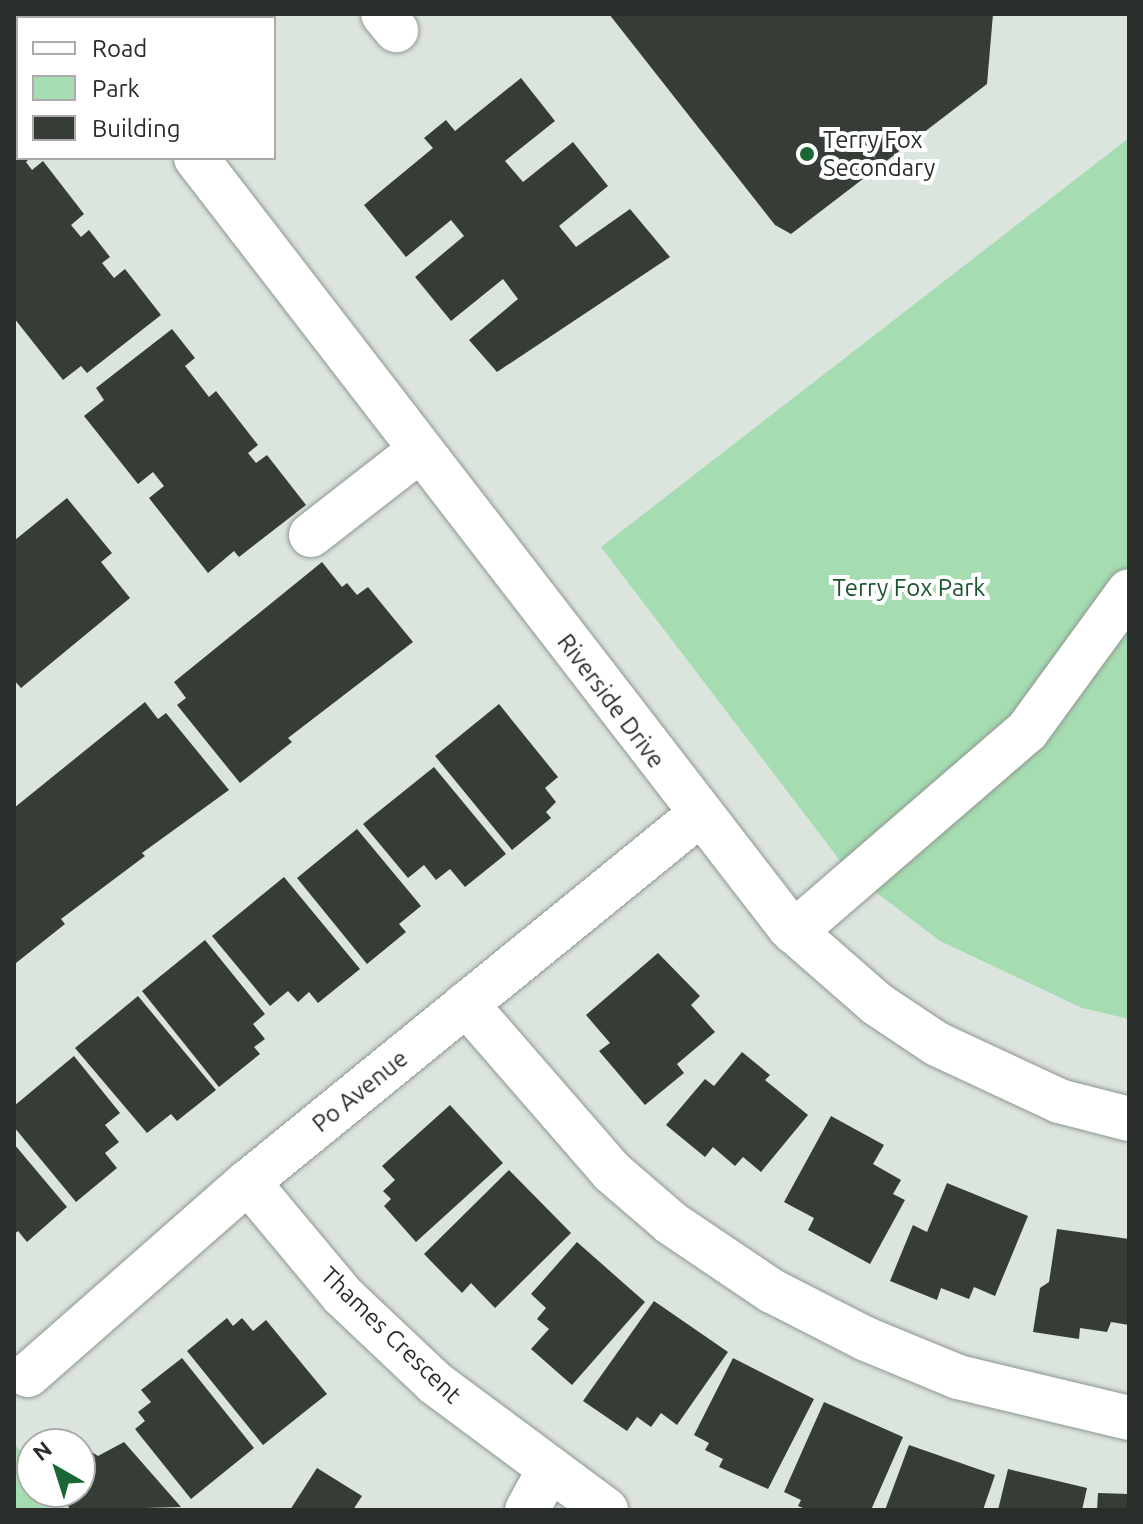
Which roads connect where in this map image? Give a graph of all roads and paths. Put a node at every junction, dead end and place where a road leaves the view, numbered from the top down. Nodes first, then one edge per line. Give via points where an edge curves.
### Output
1 (198, 160) edge
2 (419, 451) junction
3 (311, 535) dead end
4 (1129, 591) edge
5 (699, 815) junction
6 (794, 932) junction
7 (466, 1004) junction
8 (1129, 1119) edge
9 (248, 1182) junction
10 (28, 1375) dead end
11 (1129, 1418) edge
12 (549, 1470) junction
13 (527, 1510) edge
14 (606, 1510) edge

1 - 2 street, Riverside Drive
2 - 3 street
2 - 5 street, Riverside Drive
4 - 6 street via 1027,731
5 - 6 street, Riverside Drive
5 - 7 street, Po Avenue
6 - 8 street, Riverside Drive via 877,1004 937,1044 1059,1101
7 - 9 street, Po Avenue
7 - 11 street via 612,1172 671,1223 772,1291 866,1339 958,1377
9 - 10 street, Po Avenue
9 - 12 street, Thames Crescent via 342,1295 435,1383
12 - 13 street
12 - 14 street, Thames Crescent

